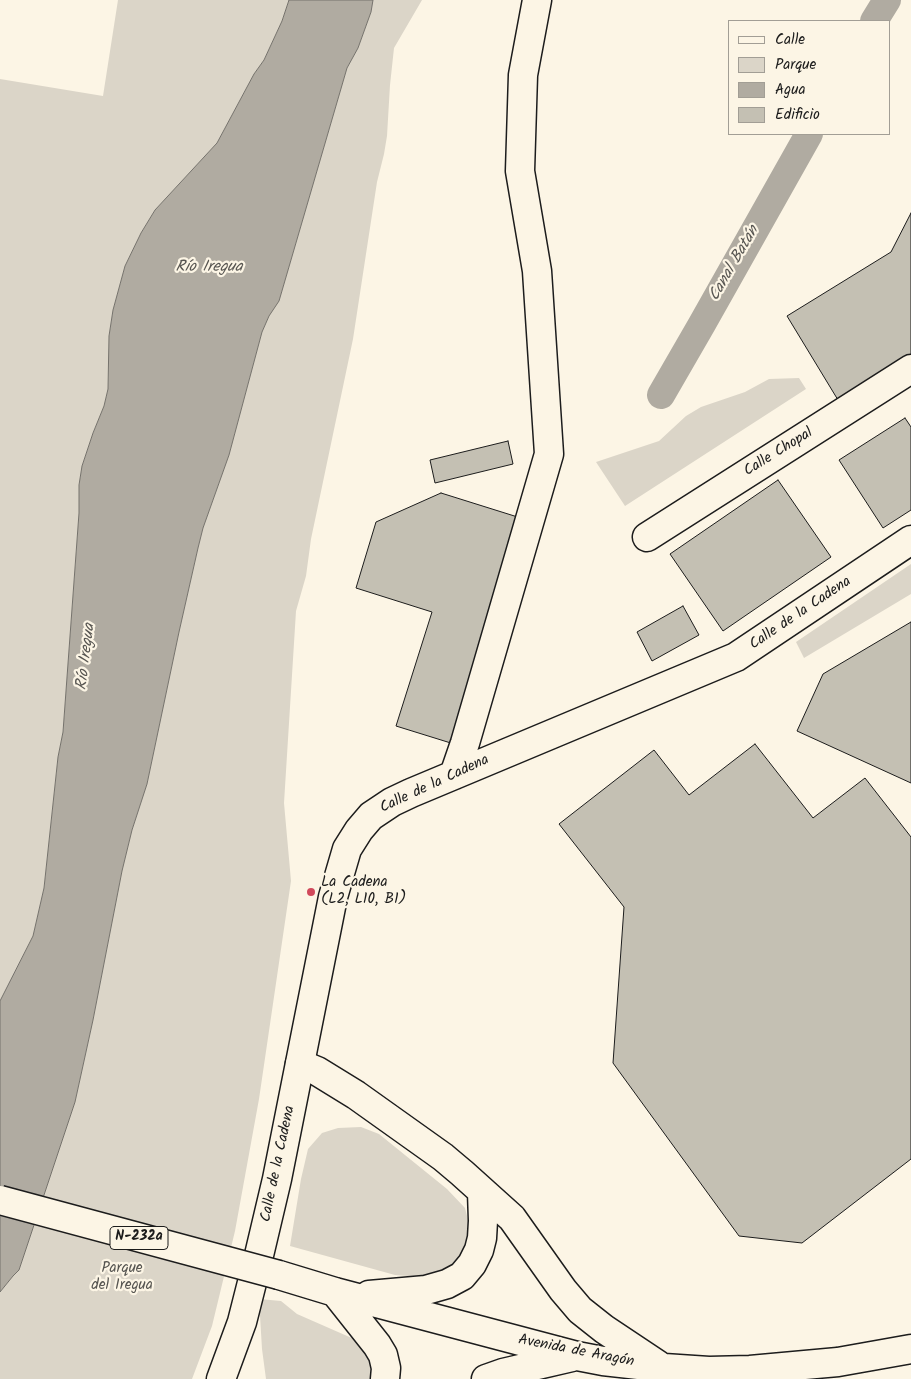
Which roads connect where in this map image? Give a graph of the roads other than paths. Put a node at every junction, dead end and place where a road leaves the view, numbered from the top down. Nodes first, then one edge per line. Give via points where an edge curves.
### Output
1 (537, 0) edge
2 (911, 369) edge
3 (648, 537) dead end
4 (911, 540) edge
5 (454, 775) junction
6 (300, 1064) junction
7 (482, 1192) junction
8 (0, 1200) edge
9 (345, 1295) junction
10 (911, 1349) edge
11 (577, 1356) junction
12 (664, 1368) junction
13 (221, 1379) edge
14 (385, 1379) edge
15 (486, 1379) edge

1 - 5 street via 523,75 520,171 537,271 549,454
2 - 3 street, Calle Chopal
4 - 5 street, Calle de la Cadena via 736,657
5 - 6 street, Calle de la Cadena via 392,802 372,816 348,849 333,897
6 - 7 street via 356,1095 443,1158
6 - 13 street, Calle de la Cadena via 260,1251 242,1322
7 - 9 street via 482,1238 472,1264 462,1276 426,1290
7 - 12 street via 512,1218 580,1310
8 - 9 street, N-232a, bridge
9 - 11 street, Avenida de Aragón / N-232a
9 - 14 street via 383,1355
10 - 12 street, Avenida de Aragón / N-232a via 838,1362 750,1370
11 - 12 street, Avenida de Aragón / N-232a
11 - 15 street

